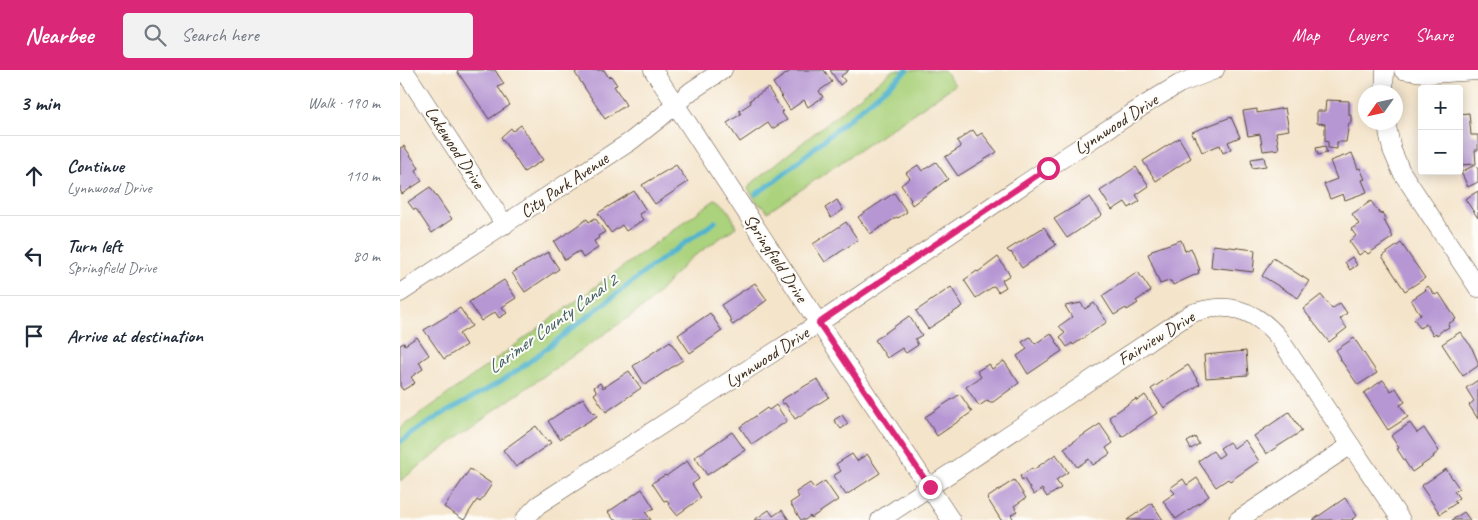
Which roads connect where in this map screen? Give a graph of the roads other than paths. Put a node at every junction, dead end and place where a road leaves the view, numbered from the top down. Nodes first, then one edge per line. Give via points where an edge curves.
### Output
1 (404, 70) edge
2 (653, 70) edge
3 (723, 70) edge
4 (1215, 70) edge
5 (1384, 70) edge
6 (1404, 70) edge
7 (1478, 71) edge
8 (1384, 85) edge
9 (675, 104) junction
10 (1388, 130) edge
11 (505, 225) junction
12 (1478, 288) edge
13 (400, 293) edge
14 (819, 323) junction
15 (1351, 445) junction
16 (930, 487) junction
17 (524, 520) edge
18 (880, 520) edge
19 (952, 520) edge
20 (1238, 520) edge
21 (1401, 520) edge

1 - 11 street, Lakewood Drive
2 - 9 street, Springfield Drive
3 - 9 street, City Park Avenue
4 - 14 street, Lynnwood Drive via 1179,84 1154,99
5 - 8 street
6 - 7 street via 1431,74
9 - 11 street, City Park Avenue via 631,141
9 - 14 street, Springfield Drive
10 - 12 street via 1400,171
11 - 13 street, City Park Avenue
14 - 16 street, Springfield Drive
14 - 17 street, Lynnwood Drive via 538,505
15 - 16 street, Fairview Drive via 1270,326 1254,315 1222,307 1190,314
15 - 20 street
15 - 21 street, Fairview Drive
16 - 18 street, Fairview Drive
16 - 19 street, Springfield Drive

